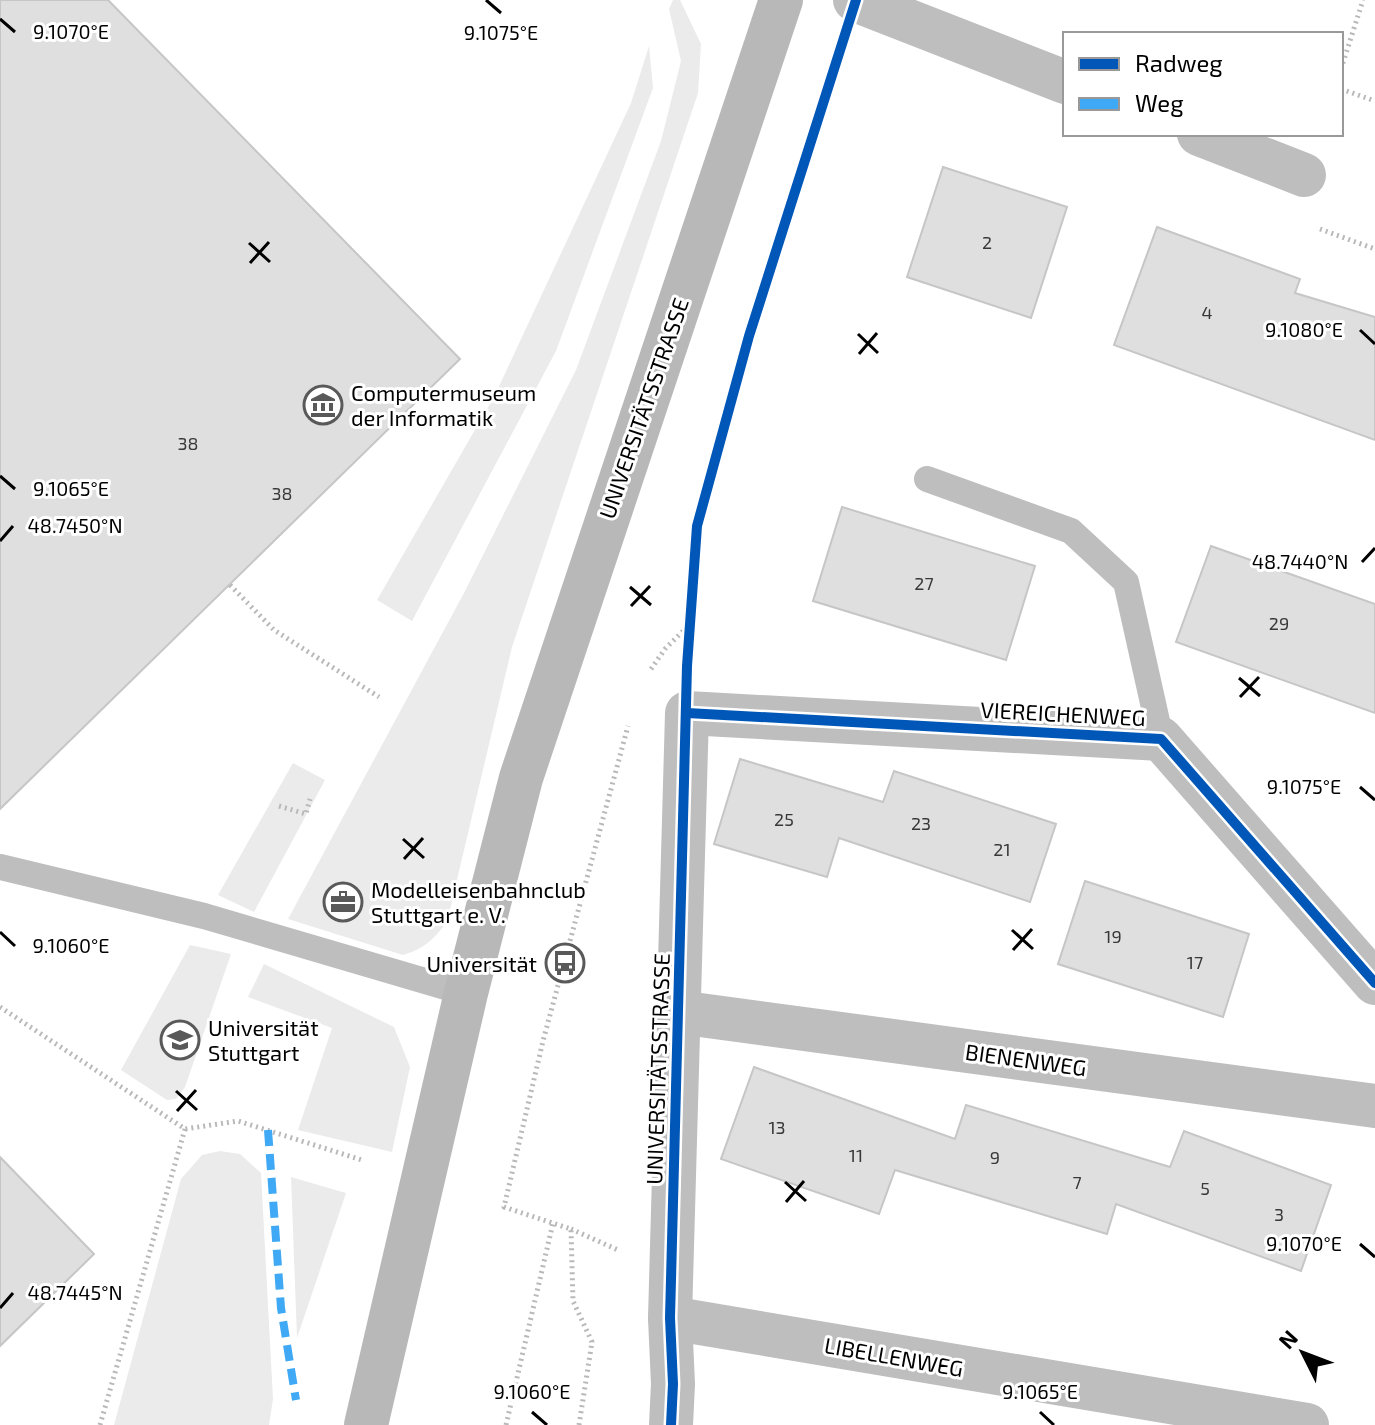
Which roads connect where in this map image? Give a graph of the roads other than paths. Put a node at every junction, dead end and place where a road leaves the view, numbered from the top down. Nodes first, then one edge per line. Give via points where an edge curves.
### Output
1 (781, 0) edge
2 (855, 0) edge
3 (1063, 81) edge
4 (1204, 136) edge
5 (1304, 175) dead end
6 (927, 479) dead end
7 (687, 713) joint
8 (1161, 739) junction
9 (0, 867) edge
10 (1375, 983) edge
11 (466, 993) junction
12 (678, 1012) junction
13 (1375, 1106) edge
14 (670, 1318) junction
15 (366, 1425) edge
16 (671, 1425) edge
17 (1307, 1425) edge

1 - 11 street, UNIVERSITÄTSSTRASSE via 521,778
2 - 3 street
4 - 5 street
6 - 8 lane, VIEREICHENWEG via 1071,531 1126,582
7 - 8 street, VIEREICHENWEG
7 - 12 street, UNIVERSITÄTSSTRASSE
8 - 10 street, VIEREICHENWEG
9 - 11 lane via 204,916
11 - 15 street, UNIVERSITÄTSSTRASSE
12 - 13 street, BIENENWEG
12 - 14 street, UNIVERSITÄTSSTRASSE
14 - 16 street, UNIVERSITÄTSSTRASSE
14 - 17 street, LIBELLENWEG

